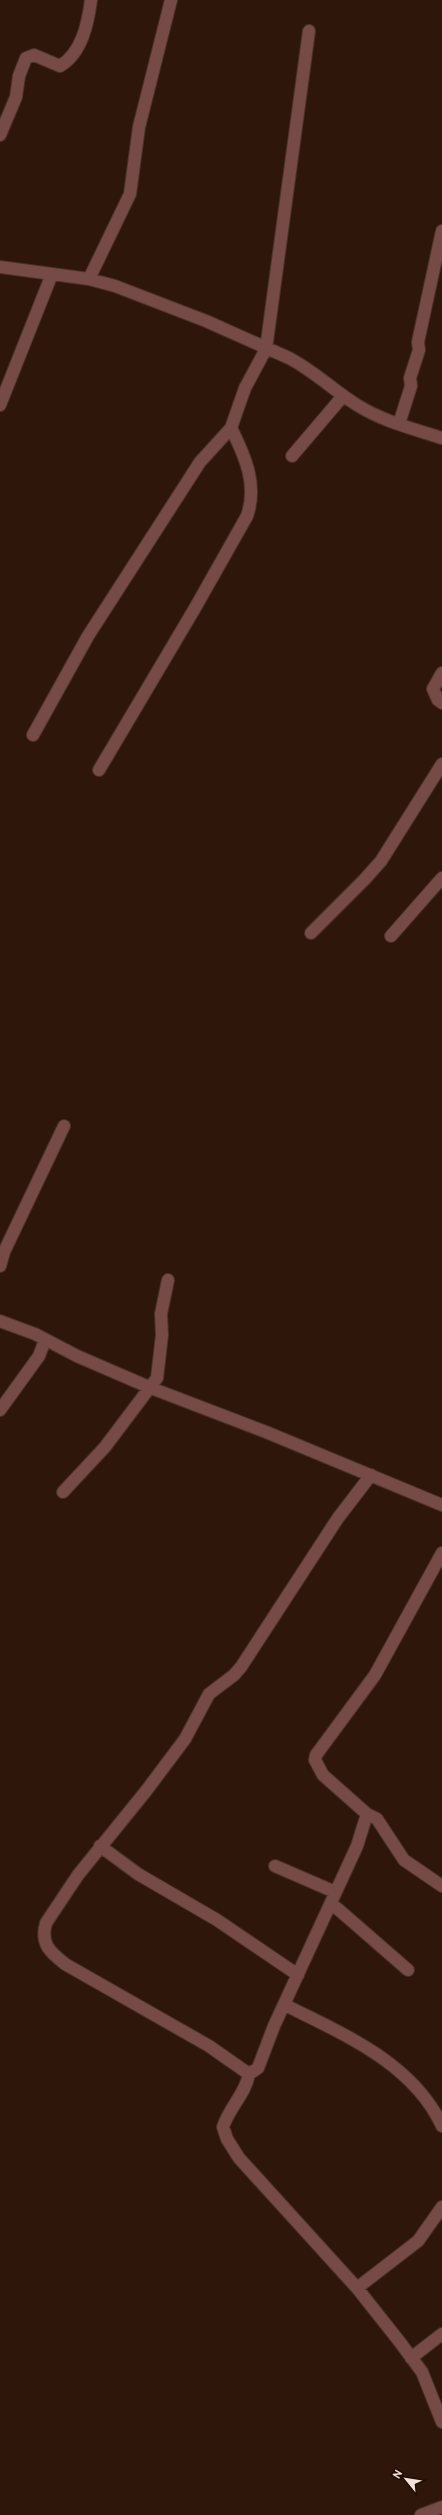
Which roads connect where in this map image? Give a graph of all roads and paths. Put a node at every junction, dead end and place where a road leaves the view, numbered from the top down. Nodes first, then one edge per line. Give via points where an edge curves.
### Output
1 (91, 0) edge
2 (170, 0) edge
3 (309, 31) dead end
4 (0, 134) edge
5 (442, 231) edge
6 (0, 267) edge
7 (52, 274) junction
8 (89, 279) junction
9 (266, 349) junction
10 (343, 396) junction
11 (0, 405) edge
12 (399, 424) junction
13 (231, 428) junction
14 (442, 438) edge
15 (292, 456) dead end
16 (442, 673) edge
17 (442, 704) edge
18 (34, 735) dead end
19 (442, 764) edge
20 (99, 770) dead end
21 (442, 878) edge
22 (311, 933) dead end
23 (391, 936) dead end
24 (64, 1126) dead end
25 (0, 1266) edge
26 (168, 1280) dead end
27 (0, 1321) edge
28 (45, 1340) junction
29 (151, 1388) junction
30 (0, 1410) edge
31 (371, 1474) junction
32 (63, 1492) dead end
33 (442, 1505) edge
34 (442, 1553) edge
35 (367, 1814) junction
36 (100, 1846) junction
37 (275, 1866) dead end
38 (442, 1886) edge
39 (333, 1897) junction
40 (408, 1970) dead end
41 (298, 1975) junction
42 (285, 2005) junction
43 (249, 2074) junction
44 (442, 2126) edge
45 (442, 2207) edge
46 (357, 2288) junction
47 (442, 2334) edge
48 (411, 2358) junction
49 (442, 2422) edge
50 (442, 2507) edge
51 (422, 2515) edge

1 - 4 street via 88,22 76,50 67,62 60,66 34,55 26,58 14,103
2 - 8 street via 139,127 130,194
3 - 9 street
5 - 12 street via 418,342 419,350 410,378 411,386
6 - 7 street
7 - 8 street
7 - 11 street
8 - 9 street via 142,295
9 - 10 street via 308,368
9 - 13 street via 245,388
10 - 12 street via 358,406
10 - 15 street
12 - 14 street
13 - 18 street via 200,462 88,636
13 - 20 street via 242,448 250,479 252,501 247,516
16 - 17 street via 433,689
19 - 22 street via 381,861
21 - 23 street
24 - 25 street via 4,1252
26 - 29 street via 161,1314 162,1335 157,1378
27 - 28 street
28 - 29 street
28 - 30 street via 39,1356
29 - 31 street
29 - 32 street via 105,1446
31 - 33 street
31 - 36 street via 338,1518 241,1667 209,1694 185,1739
34 - 35 street via 375,1675 316,1755 316,1765 324,1775
35 - 38 street via 377,1818 404,1860
35 - 39 street via 357,1846
36 - 41 street via 138,1874 217,1920
36 - 43 street via 46,1923 44,1939 47,1949 83,1976 209,2046
37 - 39 street
39 - 40 street
39 - 41 street
41 - 42 street
42 - 43 street via 258,2068
42 - 44 street via 362,2044 397,2070 419,2092
43 - 46 street via 247,2085 235,2101 225,2122 223,2128 227,2139 240,2158
45 - 46 street via 418,2242
46 - 48 street
47 - 48 street
48 - 49 street via 422,2372
50 - 51 street

